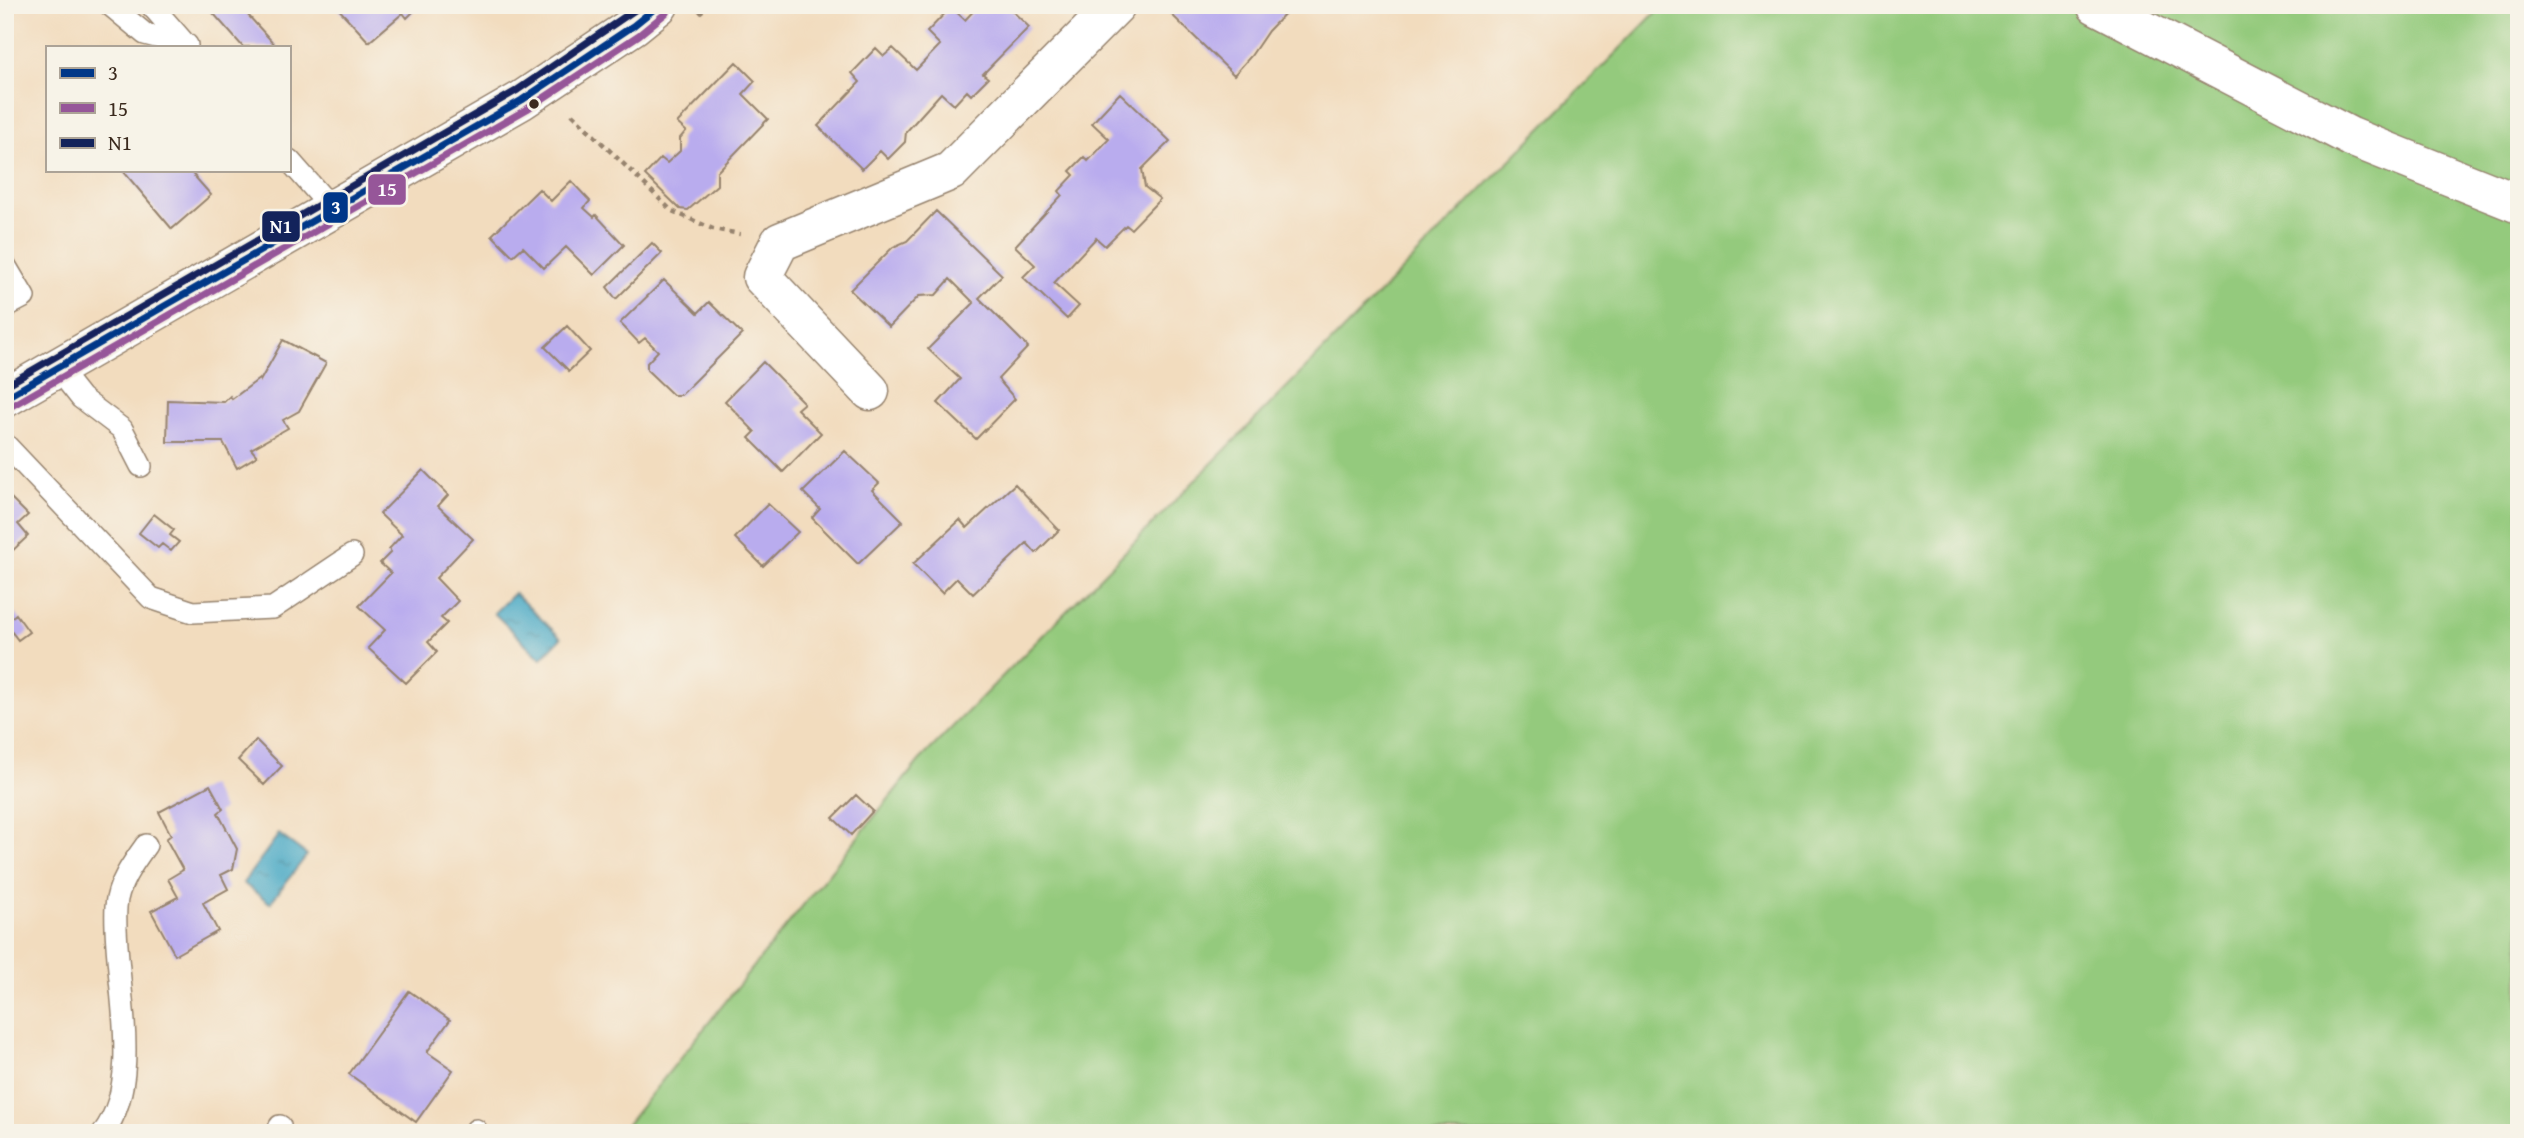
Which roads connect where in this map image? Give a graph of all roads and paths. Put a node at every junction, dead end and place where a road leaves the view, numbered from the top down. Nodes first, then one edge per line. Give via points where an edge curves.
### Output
1 (110, 5) edge
2 (151, 5) edge
3 (659, 5) edge
4 (2095, 5) edge
5 (1107, 8) edge
6 (188, 46) edge
7 (550, 82) junction
8 (290, 161) edge
9 (2519, 204) edge
10 (334, 211) junction
11 (780, 242) junction
12 (5, 265) edge
13 (5, 307) edge
14 (58, 369) junction
15 (870, 391) dead end
16 (5, 398) edge
17 (5, 444) edge
18 (141, 466) dead end
19 (352, 555) dead end
20 (146, 845) dead end
21 (103, 1133) edge

1 - 6 lane via 145,34
2 - 6 lane
3 - 7 street
4 - 9 street via 2351,137
5 - 11 street via 951,171
7 - 10 street
7 - 11 path via 571,113 672,211 713,229
8 - 10 lane
10 - 14 street
11 - 15 street via 762,277
12 - 13 lane via 24,297
14 - 16 street
14 - 18 lane via 81,398 122,429
17 - 19 lane via 151,598 193,612 273,608
20 - 21 lane via 128,872 116,905 124,1081 113,1120

